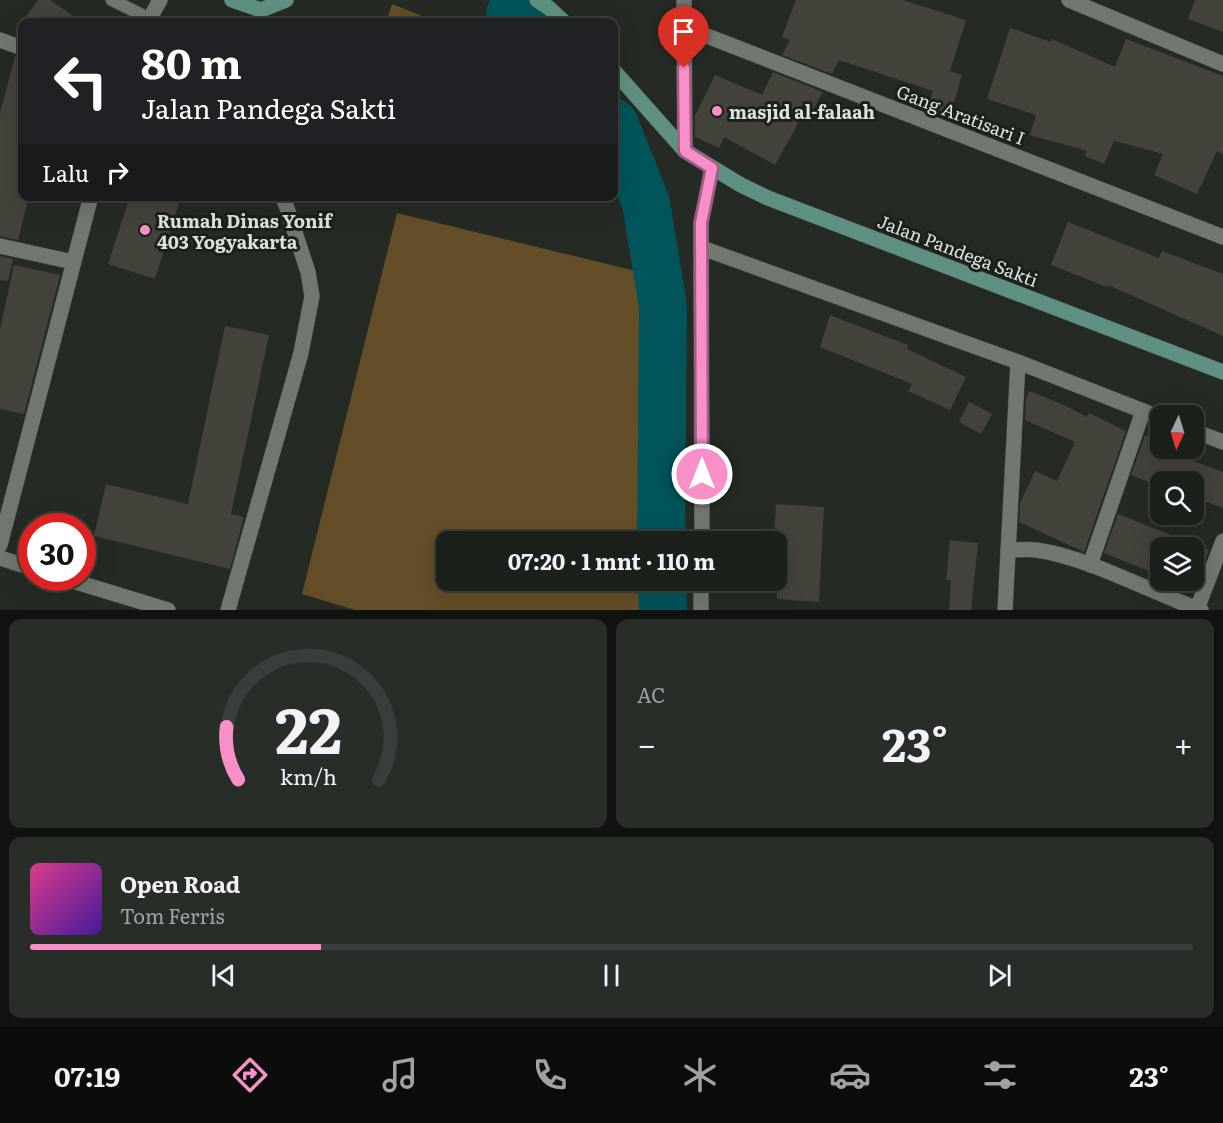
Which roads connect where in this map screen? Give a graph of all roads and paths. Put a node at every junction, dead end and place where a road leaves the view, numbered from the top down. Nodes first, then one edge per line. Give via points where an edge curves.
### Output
1 (112, 0) edge
2 (160, 0) edge
3 (232, 0) edge
4 (286, 0) edge
5 (537, 0) edge
6 (684, 0) edge
7 (1069, 0) edge
8 (144, 18) edge
9 (151, 18) edge
10 (560, 18) edge
11 (684, 27) junction
12 (0, 40) edge
13 (18, 47) edge
14 (1223, 64) edge
15 (618, 76) edge
16 (685, 151) junction
17 (712, 168) junction
18 (90, 201) edge
19 (284, 201) edge
20 (1223, 237) edge
21 (0, 246) edge
22 (702, 248) junction
23 (73, 262) junction
24 (1018, 362) junction
25 (1223, 372) edge
26 (1143, 411) junction
27 (1150, 414) edge
28 (1204, 435) edge
29 (1223, 442) edge
30 (702, 531) edge
31 (1223, 541) edge
32 (0, 545) edge
33 (1008, 550) junction
34 (0, 558) edge
35 (18, 564) edge
36 (1090, 566) junction
37 (96, 588) edge
38 (701, 591) edge
39 (1199, 609) edge
40 (168, 610) edge
41 (228, 610) edge
42 (701, 610) edge
43 (1005, 610) edge

1 - 8 lane
2 - 9 street
3 - 4 main road via 261,10
5 - 10 main road
6 - 11 street
7 - 14 street
11 - 16 street
11 - 20 street, Gang Aratisari I
12 - 13 street
15 - 16 main road, Jalan Pandega Sakti
16 - 17 main road, Jalan Pandega Sakti
17 - 22 street via 701,223
17 - 25 main road, Jalan Pandega Sakti via 768,198
18 - 23 street
19 - 41 street via 312,296 301,353
21 - 23 street
22 - 24 street
22 - 30 street
23 - 32 street
24 - 26 street
24 - 33 street
26 - 27 street
26 - 36 street
28 - 29 street
31 - 39 street
33 - 36 street via 1045,552
33 - 43 street
34 - 35 street
36 - 39 street
37 - 40 street
38 - 42 street

